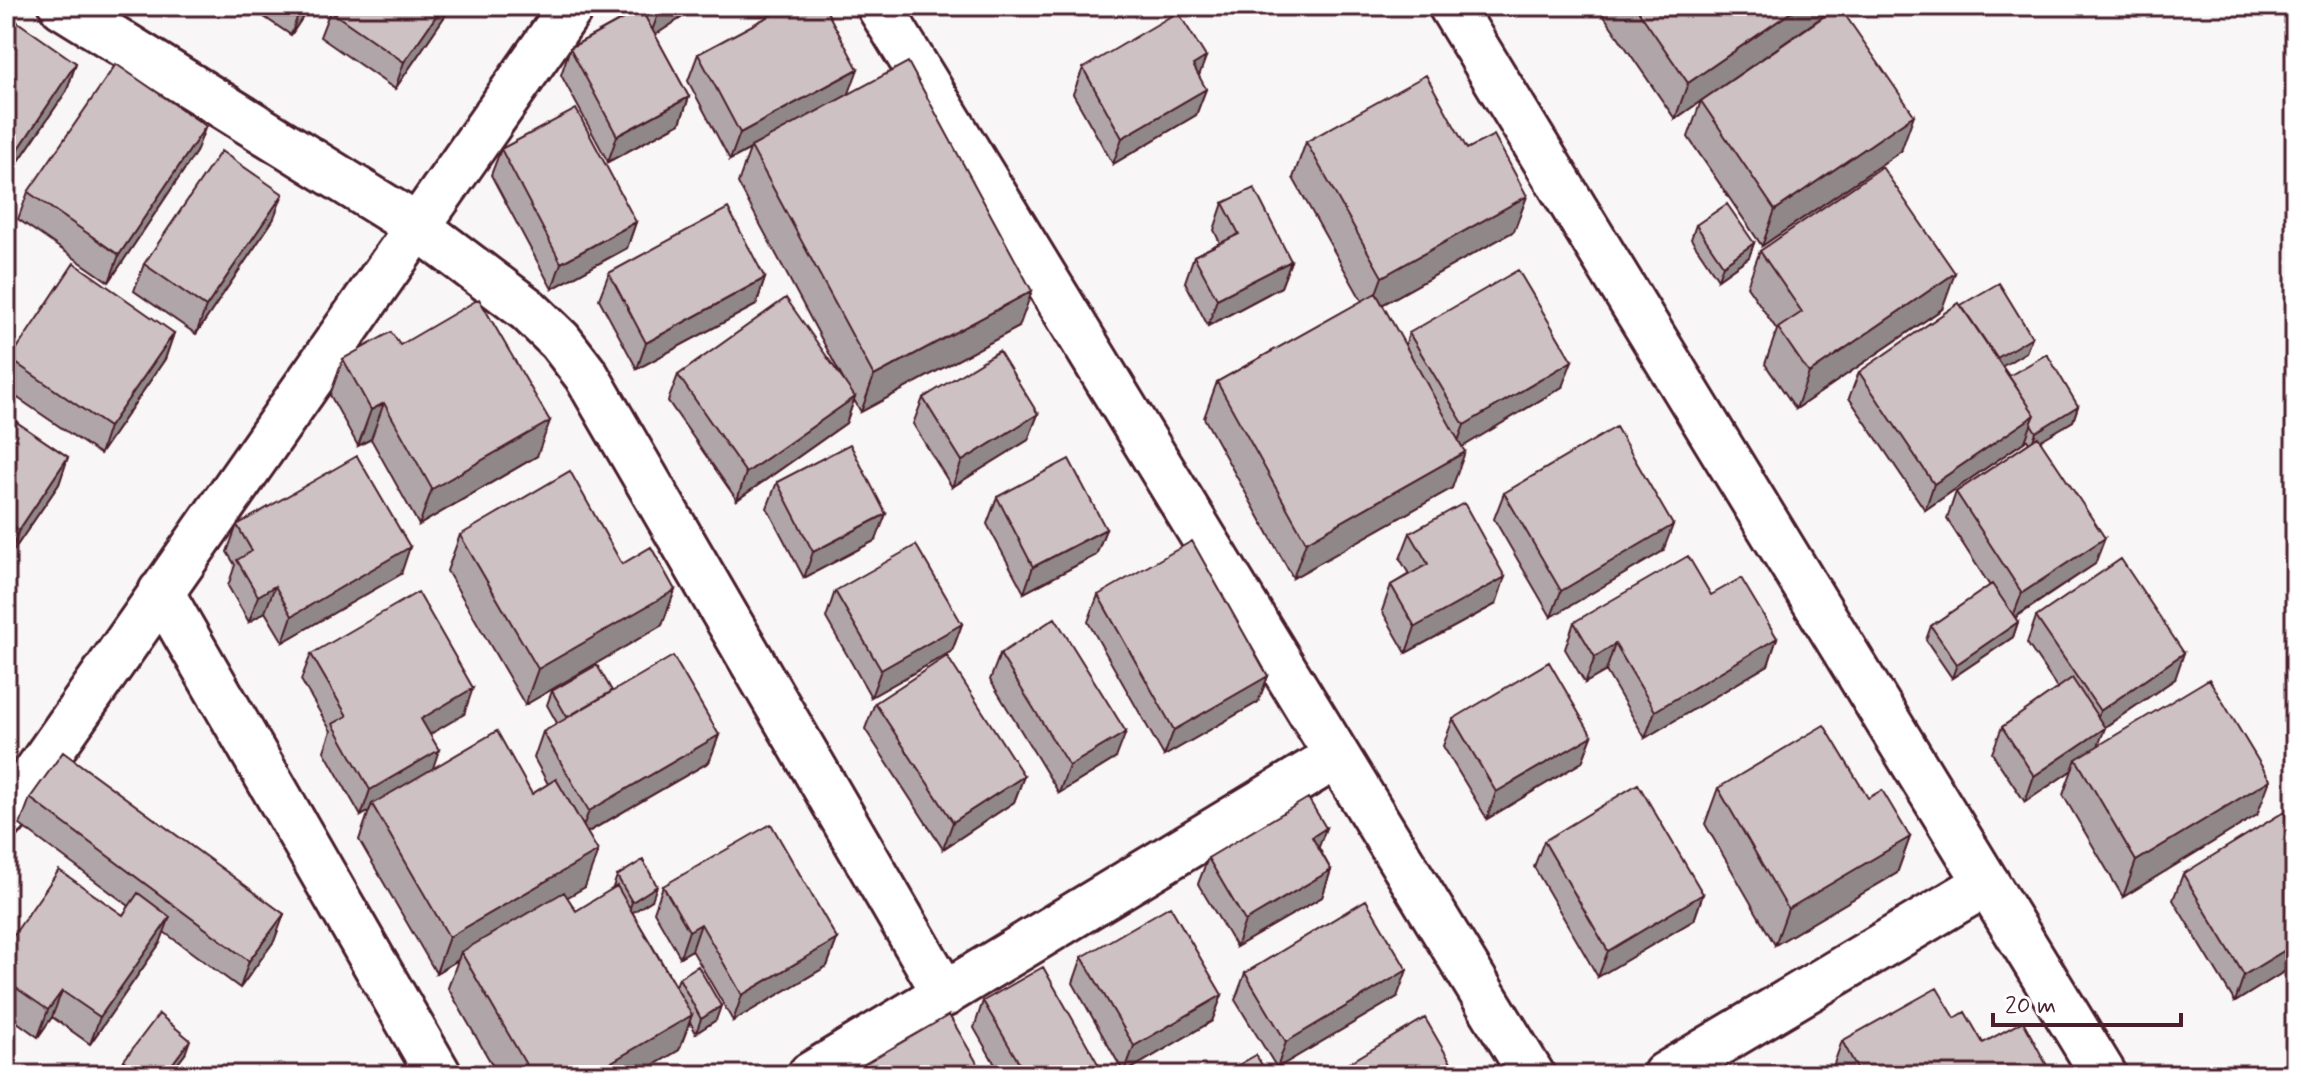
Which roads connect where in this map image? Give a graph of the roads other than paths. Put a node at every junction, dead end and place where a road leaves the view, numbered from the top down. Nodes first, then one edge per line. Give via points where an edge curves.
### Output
1 (62, 6) edge
2 (572, 6) edge
3 (879, 6) edge
4 (1451, 6) edge
5 (418, 227) junction
6 (161, 592) junction
7 (1337, 756) junction
8 (6, 815) edge
9 (1987, 883) junction
10 (945, 994) junction
11 (439, 1075) edge
12 (810, 1075) edge
13 (1532, 1075) edge
14 (1665, 1075) edge
15 (2104, 1075) edge

1 - 5 street
2 - 5 street
3 - 7 street
4 - 9 street
5 - 6 street
5 - 10 street via 528,310 586,375
6 - 8 street
6 - 11 street
7 - 10 street
7 - 13 street
9 - 14 street
9 - 15 street
10 - 12 street

